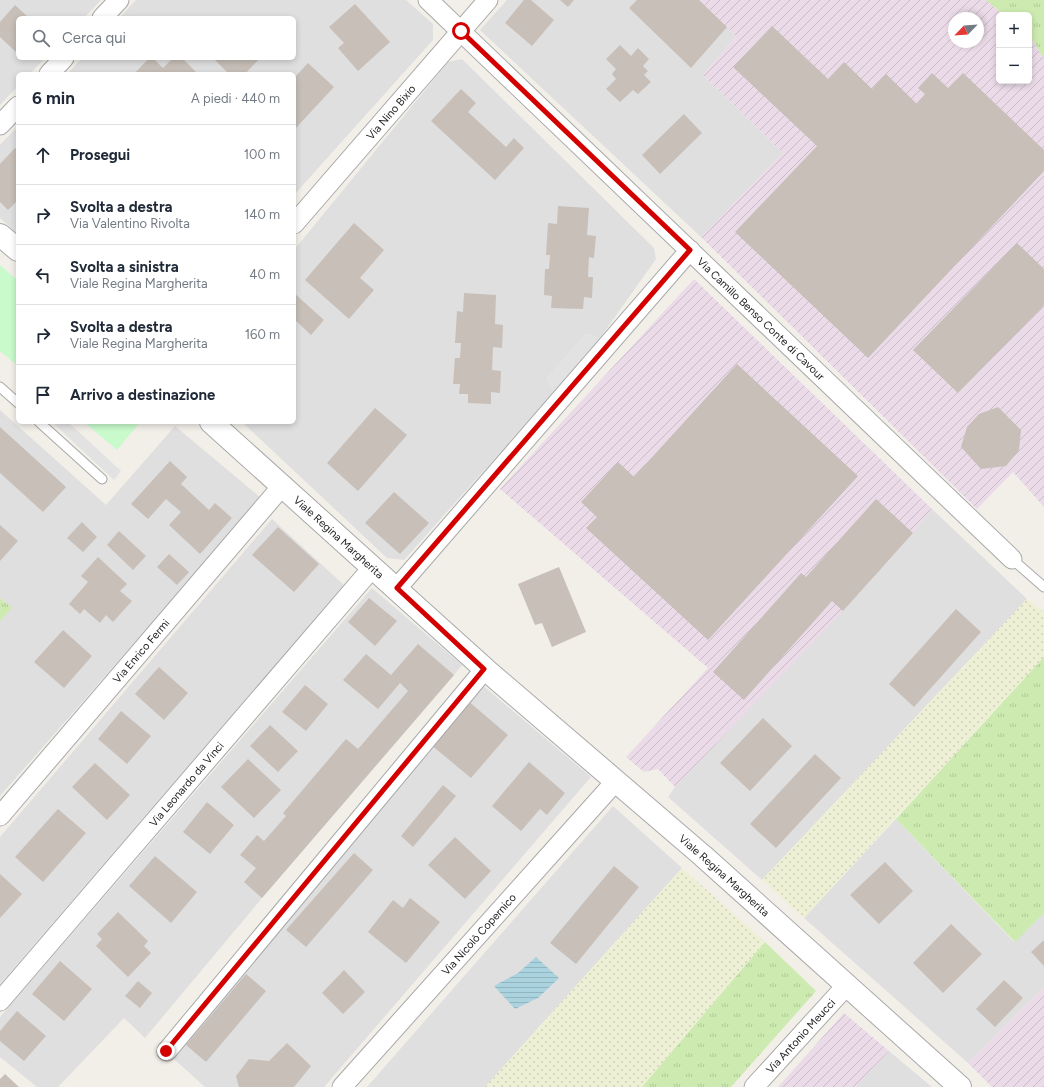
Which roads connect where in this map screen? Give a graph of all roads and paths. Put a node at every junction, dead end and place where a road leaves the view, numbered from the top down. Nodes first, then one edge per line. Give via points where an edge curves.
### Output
1 (119, 0) edge
2 (428, 0) edge
3 (488, 0) edge
4 (104, 16) edge
5 (461, 31) junction
6 (62, 60) edge
7 (51, 72) edge
8 (16, 108) edge
9 (0, 125) edge
10 (296, 222) edge
11 (0, 235) edge
12 (16, 248) edge
13 (690, 250) junction
14 (0, 387) edge
15 (16, 401) edge
16 (41, 424) edge
17 (213, 424) edge
18 (102, 479) dead end
19 (283, 486) junction
20 (1012, 558) joint
21 (373, 567) junction
22 (1044, 587) edge
23 (397, 588) junction
24 (484, 669) junction
25 (615, 782) junction
26 (0, 816) edge
27 (847, 985) junction
28 (0, 1001) edge
29 (166, 1051) dead end
30 (342, 1087) edge
31 (754, 1087) edge
32 (960, 1087) edge

1 - 4 street
2 - 5 street, Via Camillo Benso Conte di Cavour
3 - 5 street, Via Nino Bixio
5 - 10 street, Via Nino Bixio
5 - 13 street, Via Camillo Benso Conte di Cavour
6 - 7 street
8 - 9 street
11 - 12 street
13 - 20 street, Via Camillo Benso Conte di Cavour
13 - 23 street
14 - 15 lane
16 - 18 lane
17 - 19 street, Viale Regina Margherita
19 - 21 street, Viale Regina Margherita
19 - 26 street, Via Enrico Fermi
20 - 22 lane, Via Camillo Benso Conte di Cavour
21 - 23 street, Viale Regina Margherita
21 - 28 street, Via Leonardo da Vinci
23 - 24 street, Viale Regina Margherita
24 - 25 street, Viale Regina Margherita
24 - 29 street
25 - 27 street, Viale Regina Margherita via 703,856
25 - 30 street, Via Nicolò Copernico
27 - 31 street, Via Antonio Meucci
27 - 32 street, Viale Regina Margherita

